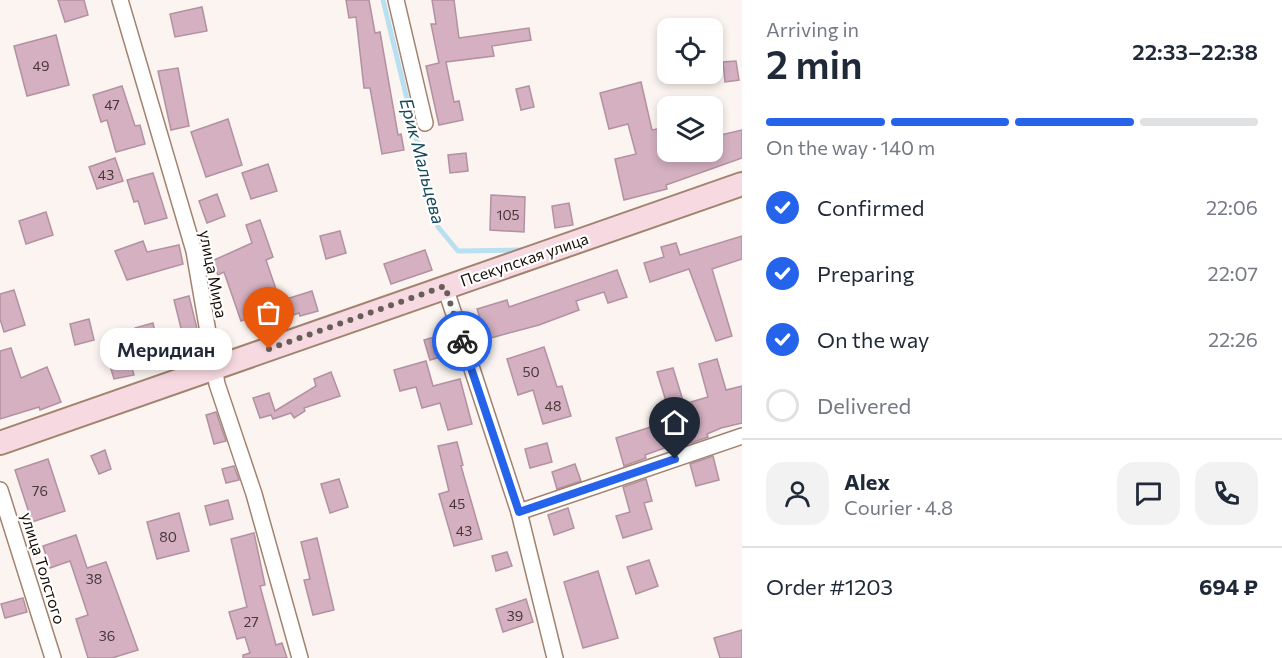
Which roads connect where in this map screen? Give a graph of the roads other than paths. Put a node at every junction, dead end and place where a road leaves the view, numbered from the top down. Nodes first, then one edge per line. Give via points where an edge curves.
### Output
1 (120, 0) edge
2 (396, 0) edge
3 (425, 123) dead end
4 (742, 184) edge
5 (445, 286) junction
6 (214, 368) junction
7 (742, 436) edge
8 (0, 442) edge
9 (0, 490) edge
10 (519, 512) junction
11 (53, 658) edge
12 (300, 658) edge
13 (555, 658) edge

1 - 6 street, улица Мира via 194,252
2 - 3 street
4 - 5 street, Псекупская улица
5 - 6 street, Псекупская улица
5 - 10 street
6 - 8 street, Псекупская улица
6 - 12 street, улица Мира
7 - 10 street
9 - 11 street, улица Толстого
10 - 13 street

